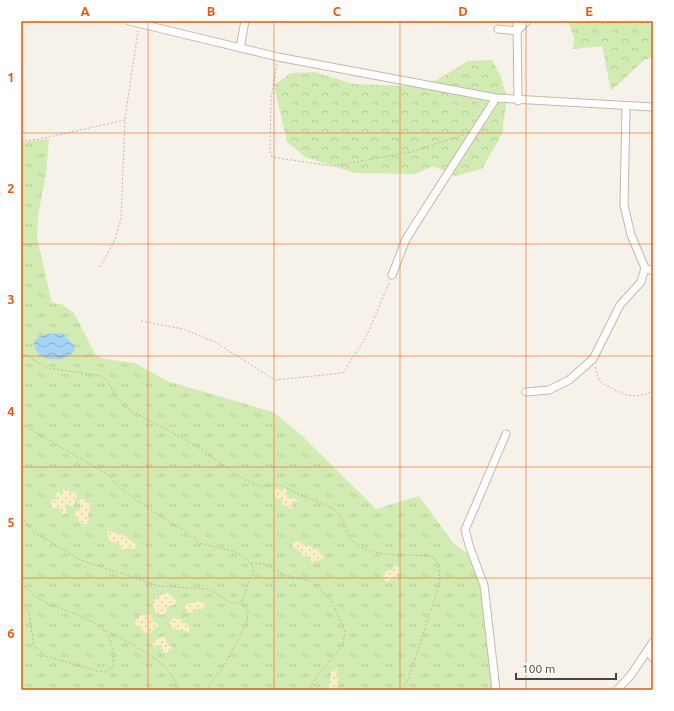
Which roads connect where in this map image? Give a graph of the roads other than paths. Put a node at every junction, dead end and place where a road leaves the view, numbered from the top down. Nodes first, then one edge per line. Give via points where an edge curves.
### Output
1 (129, 21) edge
2 (244, 21) edge
3 (517, 21) edge
4 (527, 21) edge
5 (498, 29) dead end
6 (517, 31) junction
7 (240, 48) junction
8 (496, 98) junction
9 (518, 101) junction
10 (626, 107) junction
11 (653, 107) edge
12 (645, 268) junction
13 (653, 271) edge
14 (392, 275) road end
15 (526, 392) dead end
16 (506, 434) dead end
17 (653, 642) edge
18 (647, 651) junction
19 (653, 658) edge
20 (496, 690) edge
21 (617, 690) edge

1 - 7 street
2 - 7 street
3 - 6 street
4 - 6 street
5 - 6 street
6 - 9 street
7 - 8 street
8 - 9 street
8 - 14 street via 406,239
9 - 10 street
10 - 11 street
10 - 12 street via 624,205 630,235
12 - 13 street
12 - 15 street via 641,282 620,305 593,359 569,380 549,390
16 - 20 street via 465,530 484,585
17 - 18 street
18 - 19 street
18 - 21 street

